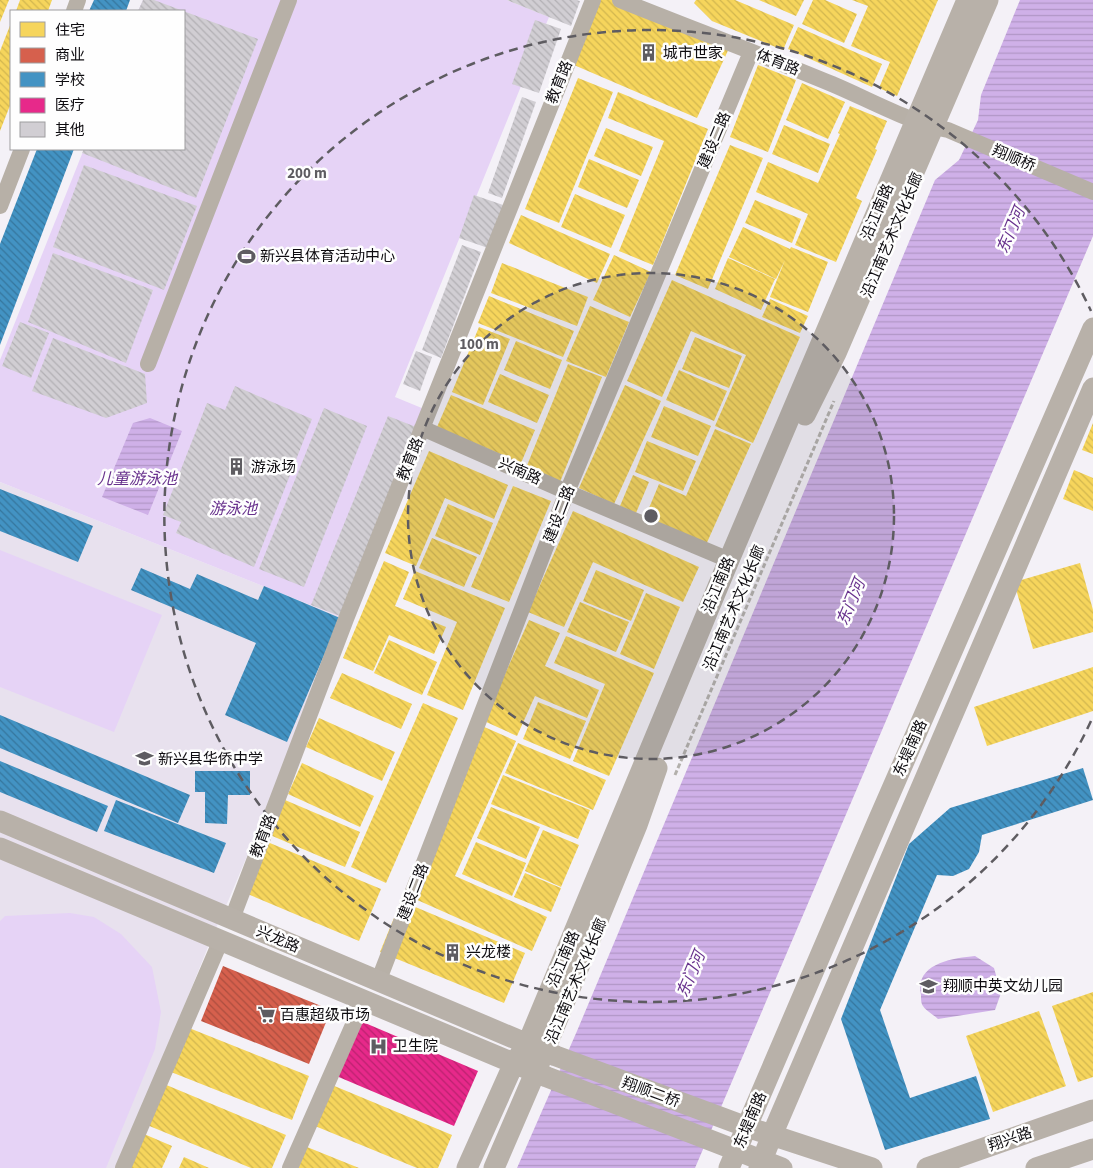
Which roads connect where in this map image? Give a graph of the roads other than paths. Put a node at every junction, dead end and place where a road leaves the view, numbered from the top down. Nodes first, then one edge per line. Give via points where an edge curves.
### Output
1 (289, 0) edge
2 (593, 0) edge
3 (620, 0) edge
4 (967, 0) edge
5 (988, 0) edge
6 (751, 52) junction
7 (925, 124) junction
8 (22, 150) edge
9 (1093, 192) edge
10 (0, 206) edge
11 (1093, 328) edge
12 (148, 364) dead end
13 (1093, 388) edge
14 (422, 428) junction
15 (567, 492) junction
16 (729, 560) junction
17 (0, 821) edge
18 (0, 848) edge
19 (232, 919) junction
20 (221, 940) junction
21 (378, 982) junction
22 (364, 1000) junction
23 (543, 1051) junction
24 (514, 1063) junction
25 (541, 1075) junction
26 (1093, 1110) edge
27 (747, 1127) junction
28 (772, 1135) junction
29 (1093, 1149) edge
30 (733, 1160) edge
31 (768, 1166) edge
32 (123, 1168) edge
33 (290, 1168) edge
34 (467, 1168) edge
35 (494, 1168) edge
36 (872, 1168) edge
37 (927, 1168) edge
38 (1036, 1168) edge

1 - 12 street
2 - 14 street, 教育路
3 - 6 street, 体育路
4 - 7 main road, 沿江南路
5 - 7 main road, 沿江南路
6 - 7 street, 体育路
6 - 15 street, 建设二路
7 - 9 street, 翔顺桥 via 948,130
7 - 16 main road, 沿江南路
7 - 23 main road, 沿江南路 via 836,353 802,421
8 - 10 street
11 - 27 main road, 东堤南路
13 - 28 main road, 东堤南路
14 - 15 street, 兴南路
14 - 19 street, 教育路
15 - 16 street, 兴南路
15 - 21 street, 建设二路
16 - 23 main road, 沿江南路
17 - 19 main road, 兴龙路
18 - 20 main road, 兴龙路
19 - 21 main road, 兴龙路
20 - 22 main road, 兴龙路
20 - 32 street
21 - 23 main road, 兴龙路
22 - 24 main road, 兴龙路
22 - 33 street
23 - 24 main road, 沿江南路
23 - 25 main road, 沿江南路
23 - 27 main road, 翔顺二桥
24 - 25 main road, 兴龙路
24 - 34 main road, 沿江南路
25 - 30 main road, 翔顺二桥
25 - 35 main road, 沿江南路
26 - 37 main road, 翔兴路
27 - 28 main road
27 - 30 main road, 东堤南路
28 - 31 main road, 东堤南路
28 - 36 main road
29 - 38 main road
30 - 31 main road

